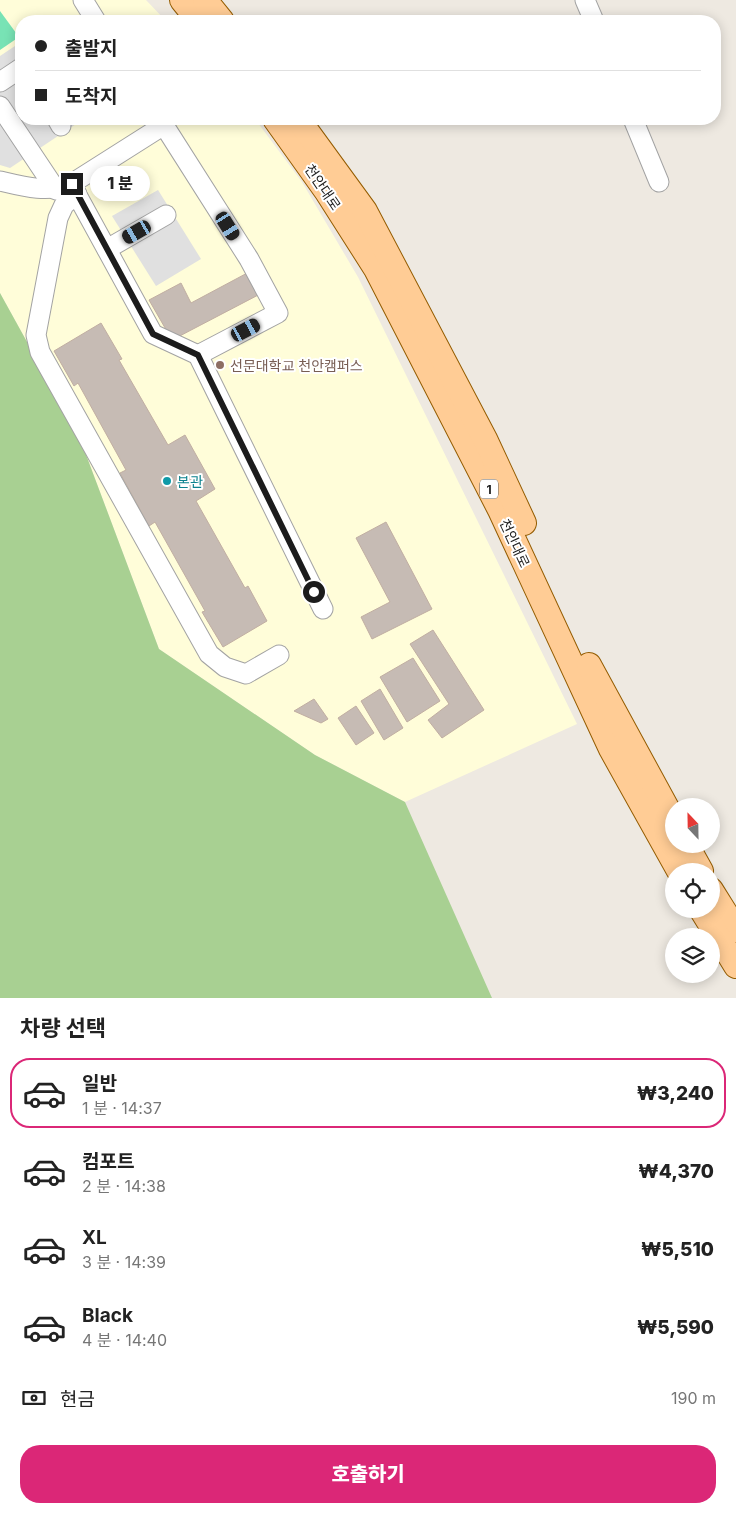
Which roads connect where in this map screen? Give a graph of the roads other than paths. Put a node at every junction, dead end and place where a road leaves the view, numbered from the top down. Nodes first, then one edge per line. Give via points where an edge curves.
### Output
1 (83, 0) edge
2 (182, 0) edge
3 (205, 0) edge
4 (585, 0) edge
5 (92, 15) edge
6 (194, 15) edge
7 (217, 15) edge
8 (591, 15) edge
9 (15, 72) edge
10 (0, 82) edge
11 (0, 106) edge
12 (15, 124) edge
13 (16, 125) edge
14 (158, 125) edge
15 (164, 125) edge
16 (280, 125) edge
17 (302, 125) edge
18 (635, 125) edge
19 (3, 178) edge
20 (659, 182) dead end
21 (68, 189) junction
22 (166, 215) dead end
23 (107, 249) junction
24 (198, 355) junction
25 (323, 610) dead end
26 (280, 655) dead end
27 (665, 805) edge
28 (675, 863) edge
29 (720, 904) edge
30 (707, 918) edge
31 (736, 930) edge
32 (736, 966) edge

1 - 5 lane
2 - 6 main road
3 - 7 main road
4 - 8 lane
9 - 10 lane
11 - 12 lane
13 - 21 lane
14 - 21 lane
15 - 24 lane via 249,259 278,313
16 - 28 main road, 천안대로 / 1 via 376,270 500,510 611,749
17 - 27 main road, 천안대로 / 1 via 370,220 485,439 595,677
18 - 20 lane
19 - 21 lane via 24,187
21 - 23 lane
21 - 26 lane via 58,218 36,334 40,352 209,654 225,667 246,674
22 - 23 lane
23 - 24 lane via 153,334
24 - 25 lane
29 - 31 main road
30 - 32 main road

